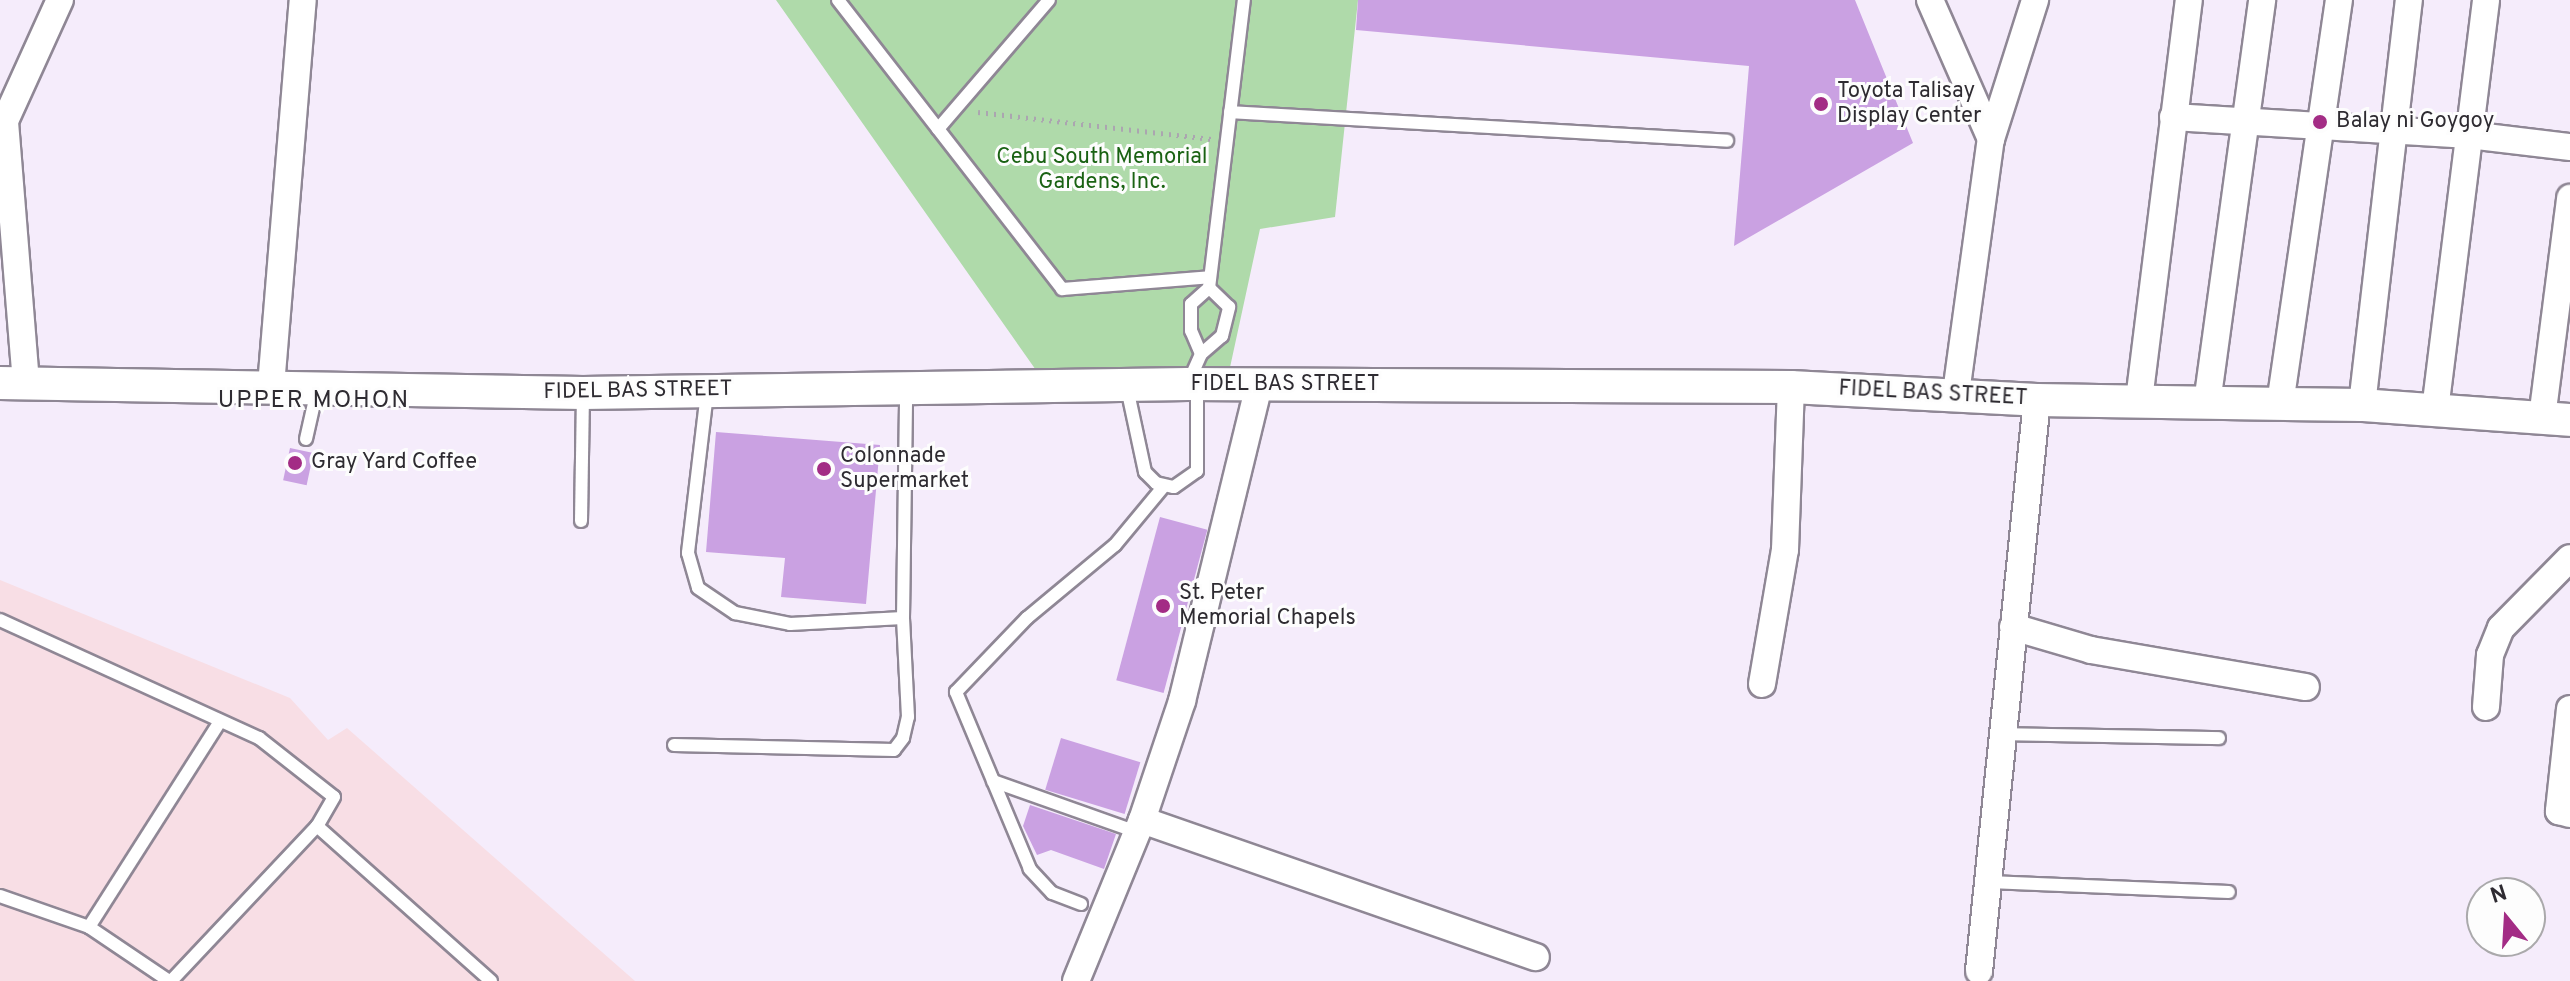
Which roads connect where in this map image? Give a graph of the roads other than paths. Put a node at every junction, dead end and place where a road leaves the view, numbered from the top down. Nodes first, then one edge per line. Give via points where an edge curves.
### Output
1 (60, 0) edge
2 (303, 0) edge
3 (838, 0) edge
4 (1049, 0) edge
5 (1244, 0) edge
6 (1930, 0) edge
7 (2035, 0) edge
8 (2189, 0) edge
9 (2262, 0) edge
10 (2339, 0) edge
11 (2409, 0) edge
12 (2486, 0) edge
13 (1230, 112) junction
14 (2173, 117) junction
15 (2247, 122) junction
16 (2321, 128) junction
17 (938, 129) junction
18 (2393, 131) junction
19 (2469, 135) junction
20 (1991, 139) junction
21 (1727, 141) dead end
22 (2570, 147) edge
23 (2570, 198) edge
24 (1210, 283) junction
25 (1195, 374) junction
26 (13, 383) edge
27 (1126, 385) junction
28 (1259, 385) junction
29 (271, 386) junction
30 (317, 387) junction
31 (1791, 387) junction
32 (906, 389) junction
33 (707, 390) junction
34 (583, 393) junction
35 (1956, 393) junction
36 (2037, 400) junction
37 (2139, 400) junction
38 (2207, 403) junction
39 (2280, 404) junction
40 (2362, 405) junction
41 (2435, 410) junction
42 (2556, 419) edge
43 (306, 439) dead end
44 (1164, 486) junction
45 (581, 521) dead end
46 (2570, 558) edge
47 (903, 618) junction
48 (0, 620) edge
49 (2013, 627) junction
50 (1762, 684) dead end
51 (2306, 687) dead end
52 (2486, 707) dead end
53 (2570, 709) edge
54 (220, 721) junction
55 (2003, 734) junction
56 (2219, 738) dead end
57 (674, 745) dead end
58 (993, 781) junction
59 (2570, 814) edge
60 (317, 826) junction
61 (1140, 826) junction
62 (1989, 882) junction
63 (2229, 892) dead end
64 (0, 896) edge
65 (1081, 904) dead end
66 (89, 927) junction
67 (1536, 957) dead end
68 (1979, 971) dead end
69 (170, 981) edge
70 (491, 981) edge
71 (1076, 981) edge

1 - 26 street via 5,121
2 - 29 street
3 - 17 lane
4 - 17 lane
5 - 13 lane
6 - 20 street
7 - 20 street
8 - 14 street
9 - 15 street
10 - 16 street
11 - 18 street
12 - 19 street
13 - 21 lane
13 - 24 lane
14 - 15 street
14 - 37 street
15 - 16 street
15 - 38 street
16 - 18 street
16 - 39 street
17 - 24 lane via 1062,289
18 - 19 street
18 - 40 street
19 - 22 street
19 - 41 street
20 - 35 street
23 - 42 street
24 - 25 lane via 1191,304
24 - 25 lane via 1229,307 1222,336
25 - 27 street, FIDEL BAS STREET
25 - 28 street, FIDEL BAS STREET
25 - 44 lane via 1197,471 1183,484
26 - 29 street, FIDEL BAS STREET
27 - 32 street, FIDEL BAS STREET
27 - 44 lane via 1142,465 1150,479
28 - 31 street, FIDEL BAS STREET
28 - 61 street via 1182,701
29 - 30 street, FIDEL BAS STREET
30 - 34 street, FIDEL BAS STREET
30 - 43 lane
31 - 35 street, FIDEL BAS STREET
31 - 50 street via 1785,550
32 - 33 street, FIDEL BAS STREET
32 - 47 lane
33 - 34 street, FIDEL BAS STREET
33 - 47 lane via 688,553 698,588 735,613 790,624
34 - 45 lane
35 - 36 street, FIDEL BAS STREET
36 - 37 street, FIDEL BAS STREET
36 - 49 street
37 - 38 street, FIDEL BAS STREET
38 - 39 street, FIDEL BAS STREET
39 - 40 street, FIDEL BAS STREET
40 - 41 street, FIDEL BAS STREET
41 - 42 street, FIDEL BAS STREET
44 - 58 lane via 1115,545 1027,618 956,692
46 - 52 street via 2501,628 2490,655
47 - 57 lane via 908,717 894,750
48 - 54 lane
49 - 51 street via 2091,650
49 - 55 street
53 - 59 street via 2559,811
54 - 60 lane via 259,738 334,797
54 - 66 lane
55 - 56 lane
55 - 62 street
58 - 61 lane
58 - 65 lane via 1030,869 1052,893
60 - 69 lane
60 - 70 lane
61 - 67 street
61 - 71 street
62 - 63 lane
62 - 68 street
64 - 66 lane
66 - 69 lane

